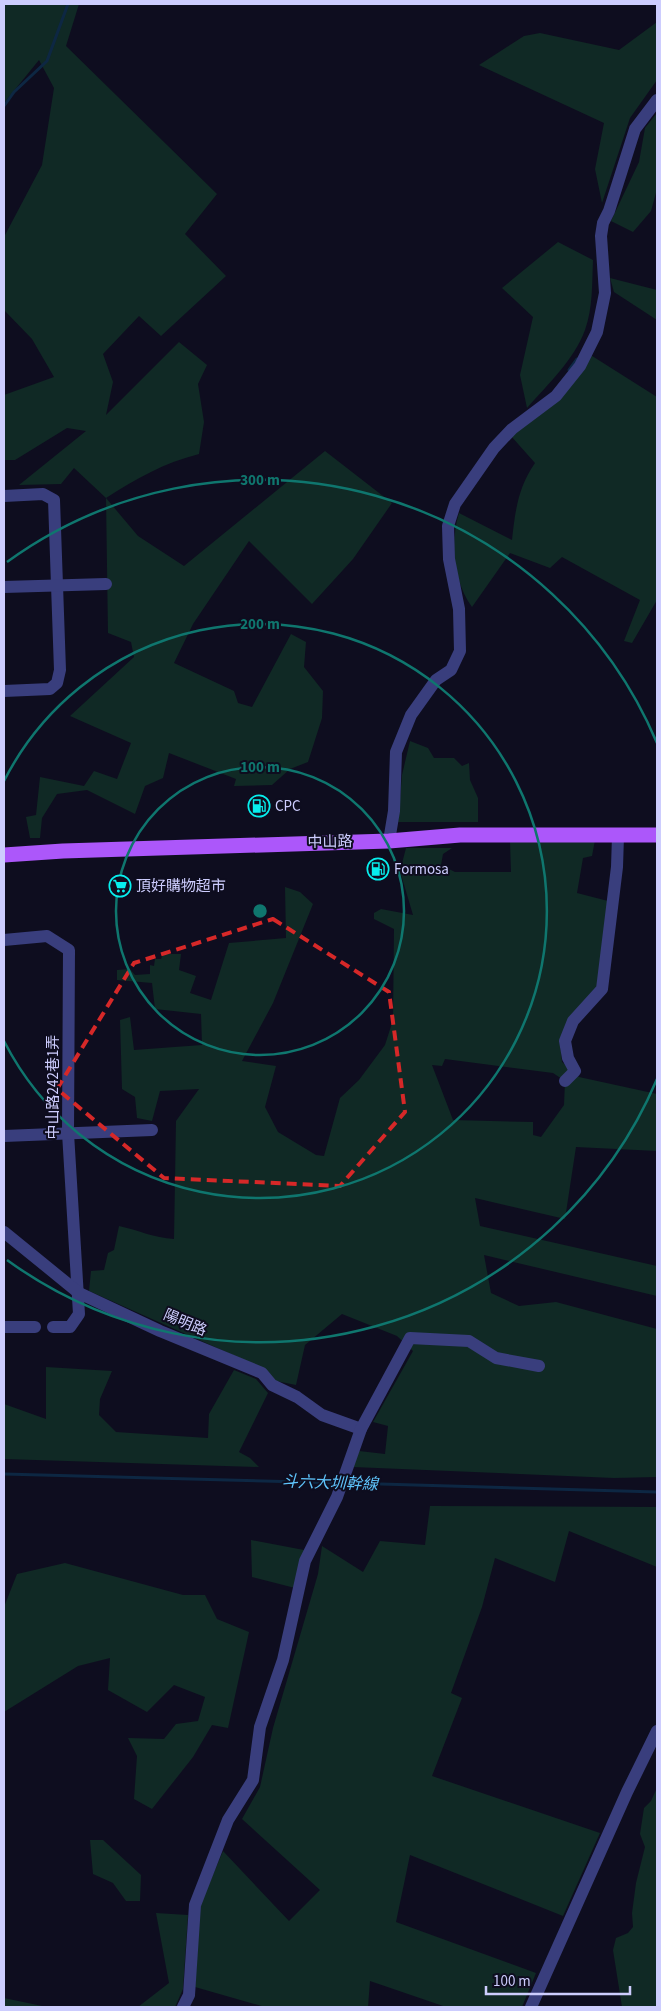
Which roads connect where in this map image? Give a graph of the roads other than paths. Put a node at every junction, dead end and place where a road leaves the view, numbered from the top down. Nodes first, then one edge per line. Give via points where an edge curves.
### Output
1 (657, 100) edge
2 (4, 496) edge
3 (106, 584) dead end
4 (58, 586) junction
5 (4, 587) edge
6 (4, 691) edge
7 (657, 834) edge
8 (618, 836) junction
9 (389, 841) junction
10 (4, 855) edge
11 (4, 940) edge
12 (565, 1081) dead end
13 (152, 1130) dead end
14 (68, 1133) junction
15 (4, 1136) edge
16 (4, 1232) edge
17 (79, 1293) junction
18 (4, 1327) edge
19 (35, 1327) dead end
20 (52, 1327) dead end
21 (539, 1366) dead end
22 (361, 1429) junction
23 (657, 1732) edge
24 (183, 2007) edge
25 (532, 2007) edge

1 - 9 street via 635,129 610,211 603,223 601,250 605,293 597,332 580,366 556,396 494,448 455,504 448,526 449,559 459,609 460,650 451,670 436,680 411,715 396,752 394,811
2 - 4 street via 43,494 54,500
3 - 4 street
4 - 5 street
4 - 6 street via 59,679 50,689
7 - 8 main road, 中山路
8 - 9 main road, 中山路 via 460,835
8 - 12 street via 602,989 573,1021 565,1041 568,1058 575,1071
9 - 10 main road, 中山路 via 63,850
11 - 14 street, 中山路242巷1弄 via 47,936 69,950
13 - 14 street
14 - 15 street
14 - 17 street, 中山路242巷1弄
16 - 17 street, 陽明路
17 - 20 street, 中山路242巷1弄 via 76,1321 70,1327
17 - 22 street, 陽明路 via 262,1373 272,1385 297,1397 322,1415
18 - 19 street
21 - 22 street via 496,1358 469,1341 410,1338
22 - 24 street via 337,1497 305,1561 283,1660 260,1726 253,1780 228,1820 195,1905 189,1995
23 - 25 street

